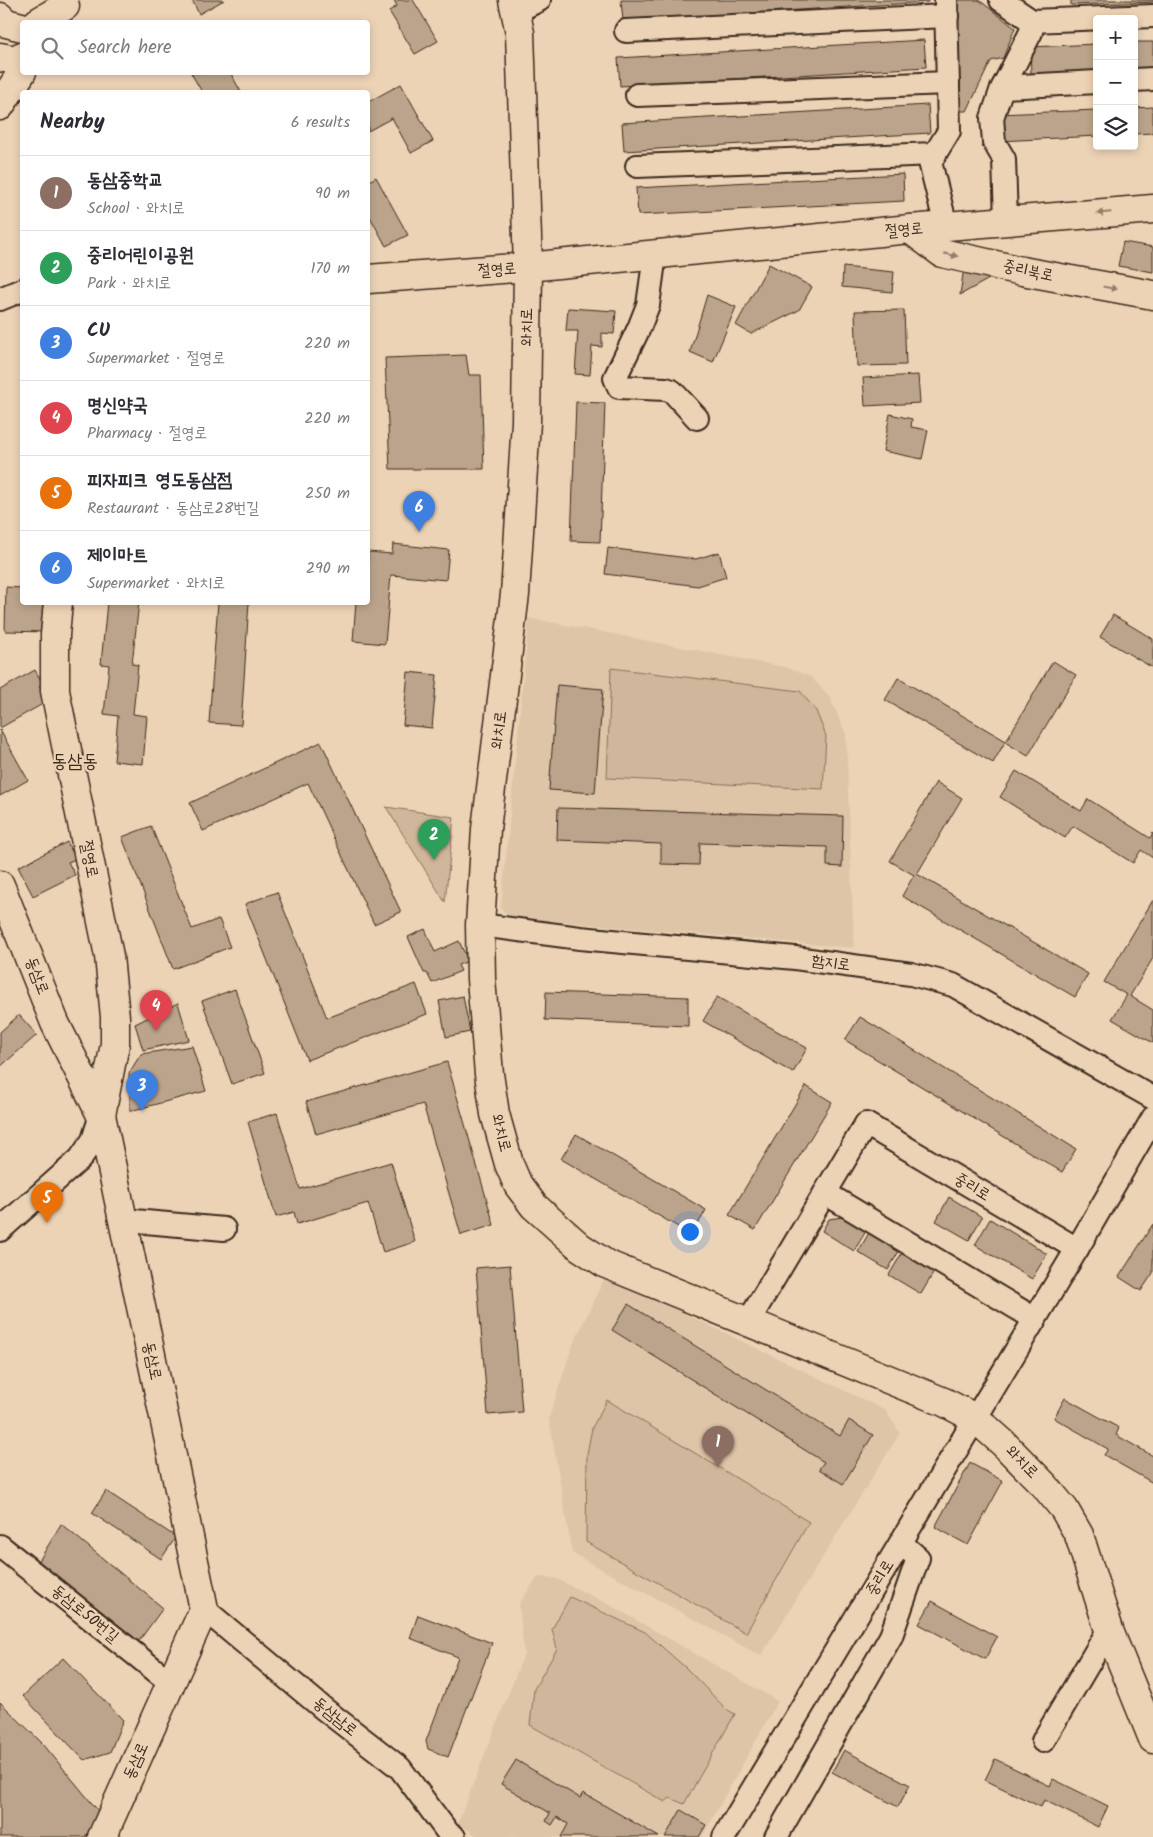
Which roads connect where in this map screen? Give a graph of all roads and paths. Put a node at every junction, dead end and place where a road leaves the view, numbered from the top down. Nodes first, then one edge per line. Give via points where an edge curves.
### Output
1 (539, 0) edge
2 (1001, 0) edge
3 (514, 6) edge
4 (947, 8) edge
5 (63, 10) edge
6 (1153, 16) edge
7 (0, 17) edge
8 (42, 20) edge
9 (1032, 21) junction
10 (20, 26) edge
11 (626, 31) dead end
12 (0, 57) edge
13 (20, 57) edge
14 (20, 75) edge
15 (1153, 79) edge
16 (1138, 80) edge
17 (1093, 82) edge
18 (948, 83) junction
19 (1004, 87) junction
20 (637, 95) dead end
21 (0, 106) edge
22 (935, 154) junction
23 (637, 166) dead end
24 (1153, 209) edge
25 (1011, 221) junction
26 (946, 226) junction
27 (910, 229) junction
28 (655, 255) junction
29 (528, 268) junction
30 (1022, 271) junction
31 (370, 279) edge
32 (20, 291) edge
33 (1153, 295) edge
34 (0, 299) edge
35 (697, 418) dead end
36 (58, 605) edge
37 (0, 885) edge
38 (480, 925) junction
39 (1153, 1098) edge
40 (101, 1114) junction
41 (1153, 1118) edge
42 (825, 1193) junction
43 (123, 1220) junction
44 (224, 1229) dead end
45 (0, 1230) edge
46 (1077, 1249) junction
47 (1035, 1319) junction
48 (748, 1322) junction
49 (975, 1418) junction
50 (901, 1543) junction
51 (0, 1546) edge
52 (204, 1609) junction
53 (1109, 1630) junction
54 (171, 1683) junction
55 (1145, 1699) edge
56 (1153, 1739) edge
57 (1043, 1741) dead end
58 (450, 1836) edge
59 (102, 1837) edge
60 (724, 1837) edge
61 (776, 1837) edge

1 - 3 street
2 - 9 street
3 - 29 main road, 와치로 via 520,33
4 - 11 street
4 - 18 street
5 - 8 main road
6 - 9 street
7 - 10 main road via 6,23
9 - 19 street via 1031,32
12 - 13 main road via 15,60
14 - 21 main road
15 - 16 street
17 - 19 street
18 - 20 street
18 - 22 street via 949,131
19 - 25 street via 992,118 994,142 1004,159
22 - 23 street
22 - 26 street via 930,162
24 -> 25 main road, 절영로
25 - 26 main road, 절영로
25 - 30 main road via 998,237 1000,252
26 - 27 main road, 절영로
27 - 28 main road, 절영로
27 -> 30 main road, 중리북로 via 942,253
28 - 29 main road, 절영로
28 - 35 street via 648,305 616,378 619,387 672,391
29 - 31 main road, 절영로
29 - 38 main road, 와치로 via 526,422 515,594 486,829
30 -> 33 main road, 중리북로
32 - 34 street
36 - 40 main road, 절영로 via 55,691 109,956 115,1017 115,1044
37 - 40 main road, 동삼로 via 55,1022
38 - 39 street, 함지로 via 580,938 795,958 936,980 987,1003
38 - 48 main road, 와치로 via 489,1074 495,1114 518,1185 556,1227 606,1264
40 - 43 main road, 동삼로
40 - 45 street via 93,1140 80,1159
41 - 46 street, 중리로
42 - 46 street, 중리로 via 866,1124
42 - 47 street
42 - 48 street
43 - 44 street
43 - 52 main road, 동삼로
46 - 47 street, 중리로
47 - 49 street, 중리로
48 - 49 main road, 와치로 via 944,1402
49 - 50 street, 중리로
49 - 53 main road, 와치로 via 1003,1443 1064,1509 1078,1535
50 - 60 street, 중리로
50 - 61 street via 918,1558 891,1636
51 - 54 street, 동삼로50번길
52 - 54 main road, 동삼로
52 - 58 street, 동삼남로 via 400,1768
53 - 55 main road, 와치로
53 - 57 street
54 - 59 main road, 동삼로
55 - 56 main road, 와치로

